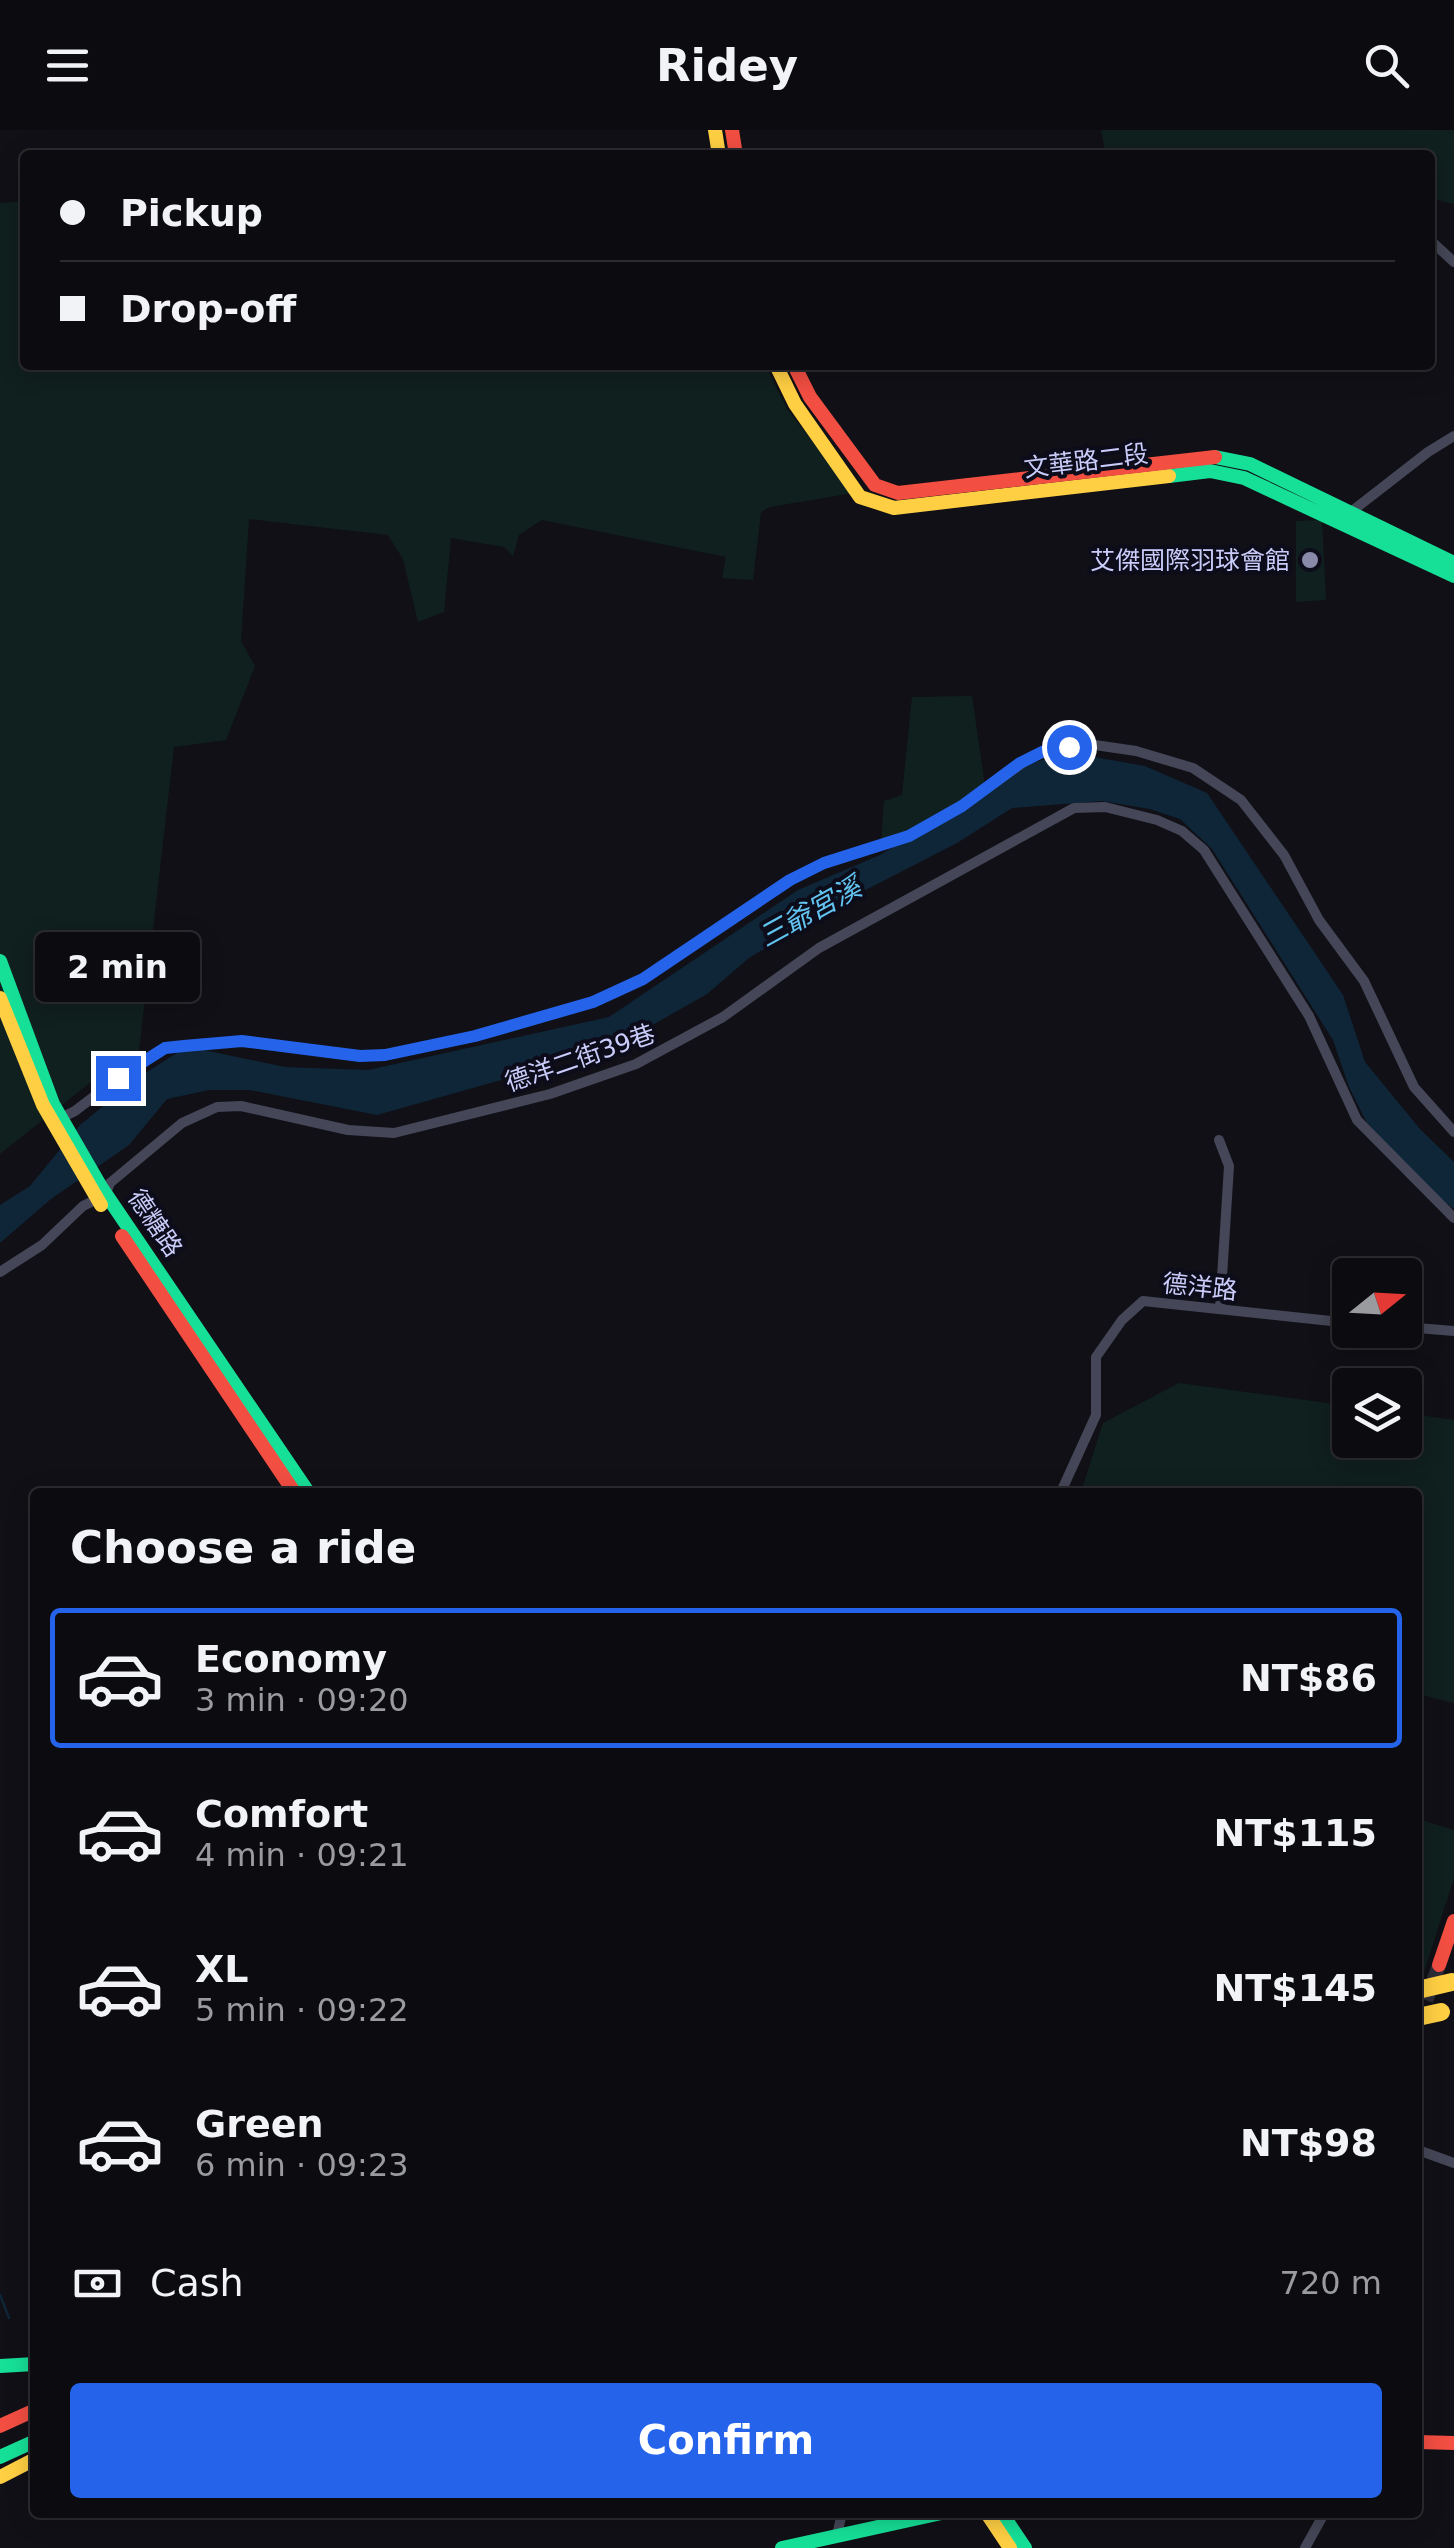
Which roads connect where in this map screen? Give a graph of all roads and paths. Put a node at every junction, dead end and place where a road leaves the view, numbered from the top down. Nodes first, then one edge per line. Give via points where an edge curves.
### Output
1 (1435, 245) edge
2 (1454, 262) edge
3 (778, 370) edge
4 (796, 370) edge
5 (1454, 436) edge
6 (1345, 519) junction
7 (1454, 563) edge
8 (1454, 576) edge
9 (0, 961) edge
10 (0, 998) edge
11 (58, 1125) junction
12 (1454, 1132) edge
13 (1219, 1140) dead end
14 (99, 1194) junction
15 (1454, 1218) edge
16 (0, 1272) edge
17 (1220, 1309) junction
18 (1332, 1321) edge
19 (1422, 1329) edge
20 (1454, 1332) edge
21 (291, 1488) edge
22 (305, 1488) edge
23 (1063, 1488) edge
24 (1454, 1921) edge
25 (1439, 1965) tunnel mouth
26 (1453, 1982) edge
27 (1422, 1990) edge
28 (1447, 2010) edge
29 (1422, 2016) edge
30 (1422, 2151) edge
31 (1454, 2163) edge
32 (0, 2358) edge
33 (30, 2361) edge
34 (30, 2363) edge
35 (0, 2366) edge
36 (30, 2412) edge
37 (0, 2426) edge
38 (1422, 2442) edge
39 (30, 2443) edge
40 (1454, 2443) edge
41 (0, 2457) edge
42 (30, 2463) edge
43 (0, 2478) edge
44 (841, 2518) edge
45 (919, 2518) edge
46 (990, 2518) edge
47 (1005, 2518) edge
48 (1322, 2518) edge
49 (837, 2536) junction
50 (782, 2548) edge
51 (1010, 2548) edge
52 (1025, 2548) edge
53 (1305, 2548) edge

1 - 2 street
3 - 6 main road, 文華路二段 via 860,497 894,508 1210,471
4 - 6 main road, 文華路二段 via 874,485 898,493 1210,456 1250,464
5 - 6 street
6 - 7 main road, 文華路二段
6 - 8 main road, 文華路二段
9 - 11 main road, 德糖路
10 - 11 main road, 德糖路 via 33,1090
11 - 12 street via 165,1048 242,1041 385,1055 593,1002 643,979 790,880 909,836 1031,757 1095,745 1193,768 1241,800 1364,982 1414,1086
11 - 14 main road, 德糖路
13 - 17 street via 1229,1166
14 - 15 street, 德洋二街39巷 via 170,1133 217,1107 394,1132 550,1094 636,1064 723,1017 846,932 1080,806 1157,820 1197,844 1309,1016 1357,1120
14 - 16 street, 德洋二街39巷
14 - 21 main road, 德糖路
14 - 22 main road, 德糖路
17 - 18 street, 德洋路
17 - 23 street, 德洋路 via 1143,1301 1122,1320 1096,1357 1096,1415
19 - 20 street
24 - 25 main road
26 - 27 main road, bridge
28 - 29 main road, bridge
30 - 31 street
32 - 33 main road
34 - 35 main road
36 - 37 main road
38 - 40 main road
39 - 41 main road
42 - 43 main road
44 - 49 street
45 - 49 main road
46 - 51 main road
47 - 52 main road
48 - 53 street
49 - 50 main road

